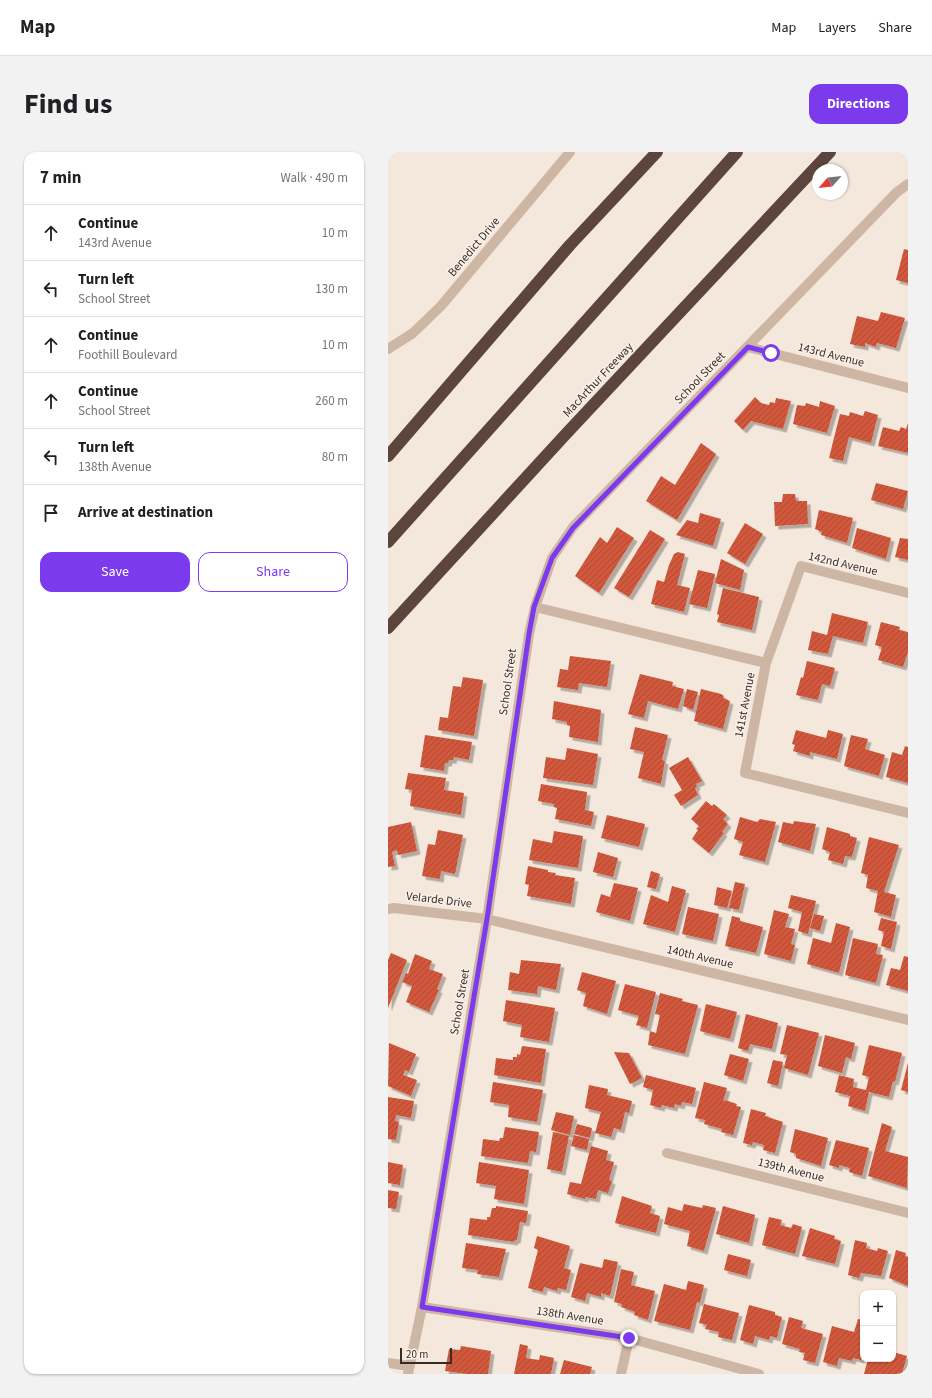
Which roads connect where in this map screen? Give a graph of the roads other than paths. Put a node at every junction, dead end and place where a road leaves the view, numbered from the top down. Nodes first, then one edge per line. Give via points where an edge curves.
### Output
1 (570, 152) edge
2 (657, 152) edge
3 (736, 152) edge
4 (830, 152) edge
5 (908, 184) edge
6 (748, 347) junction
7 (388, 349) edge
8 (908, 388) edge
9 (437, 398) junction
10 (388, 446) edge
11 (388, 456) edge
12 (388, 542) edge
13 (908, 593) edge
14 (534, 607) junction
15 (388, 628) edge
16 (766, 663) junction
17 (908, 813) edge
18 (388, 909) edge
19 (487, 919) junction
20 (908, 1020) edge
21 (667, 1153) dead end
22 (908, 1212) edge
23 (422, 1307) junction
24 (629, 1338) junction
25 (388, 1363) edge
26 (409, 1370) edge
27 (621, 1374) edge
28 (759, 1374) edge

1 - 7 street, Benedict Drive via 441,306 418,329
2 - 9 highway via 565,251
3 - 12 highway
4 - 15 highway, MacArthur Freeway
5 - 6 street, School Street via 897,192
6 - 8 street, 143rd Avenue
6 - 14 street, School Street via 573,528 552,558
9 - 10 highway
9 - 11 highway
13 - 16 street, 142nd Avenue via 801,566
14 - 16 street, 141st Avenue
14 - 19 street, School Street
16 - 17 street, 141st Avenue via 745,773
18 - 19 street, Velarde Drive
19 - 20 street, 140th Avenue
19 - 23 street, School Street
21 - 22 street, 139th Avenue
23 - 24 street, 138th Avenue
23 - 26 street, School Street
24 - 27 street
24 - 28 street, 138th Avenue
25 - 26 street

